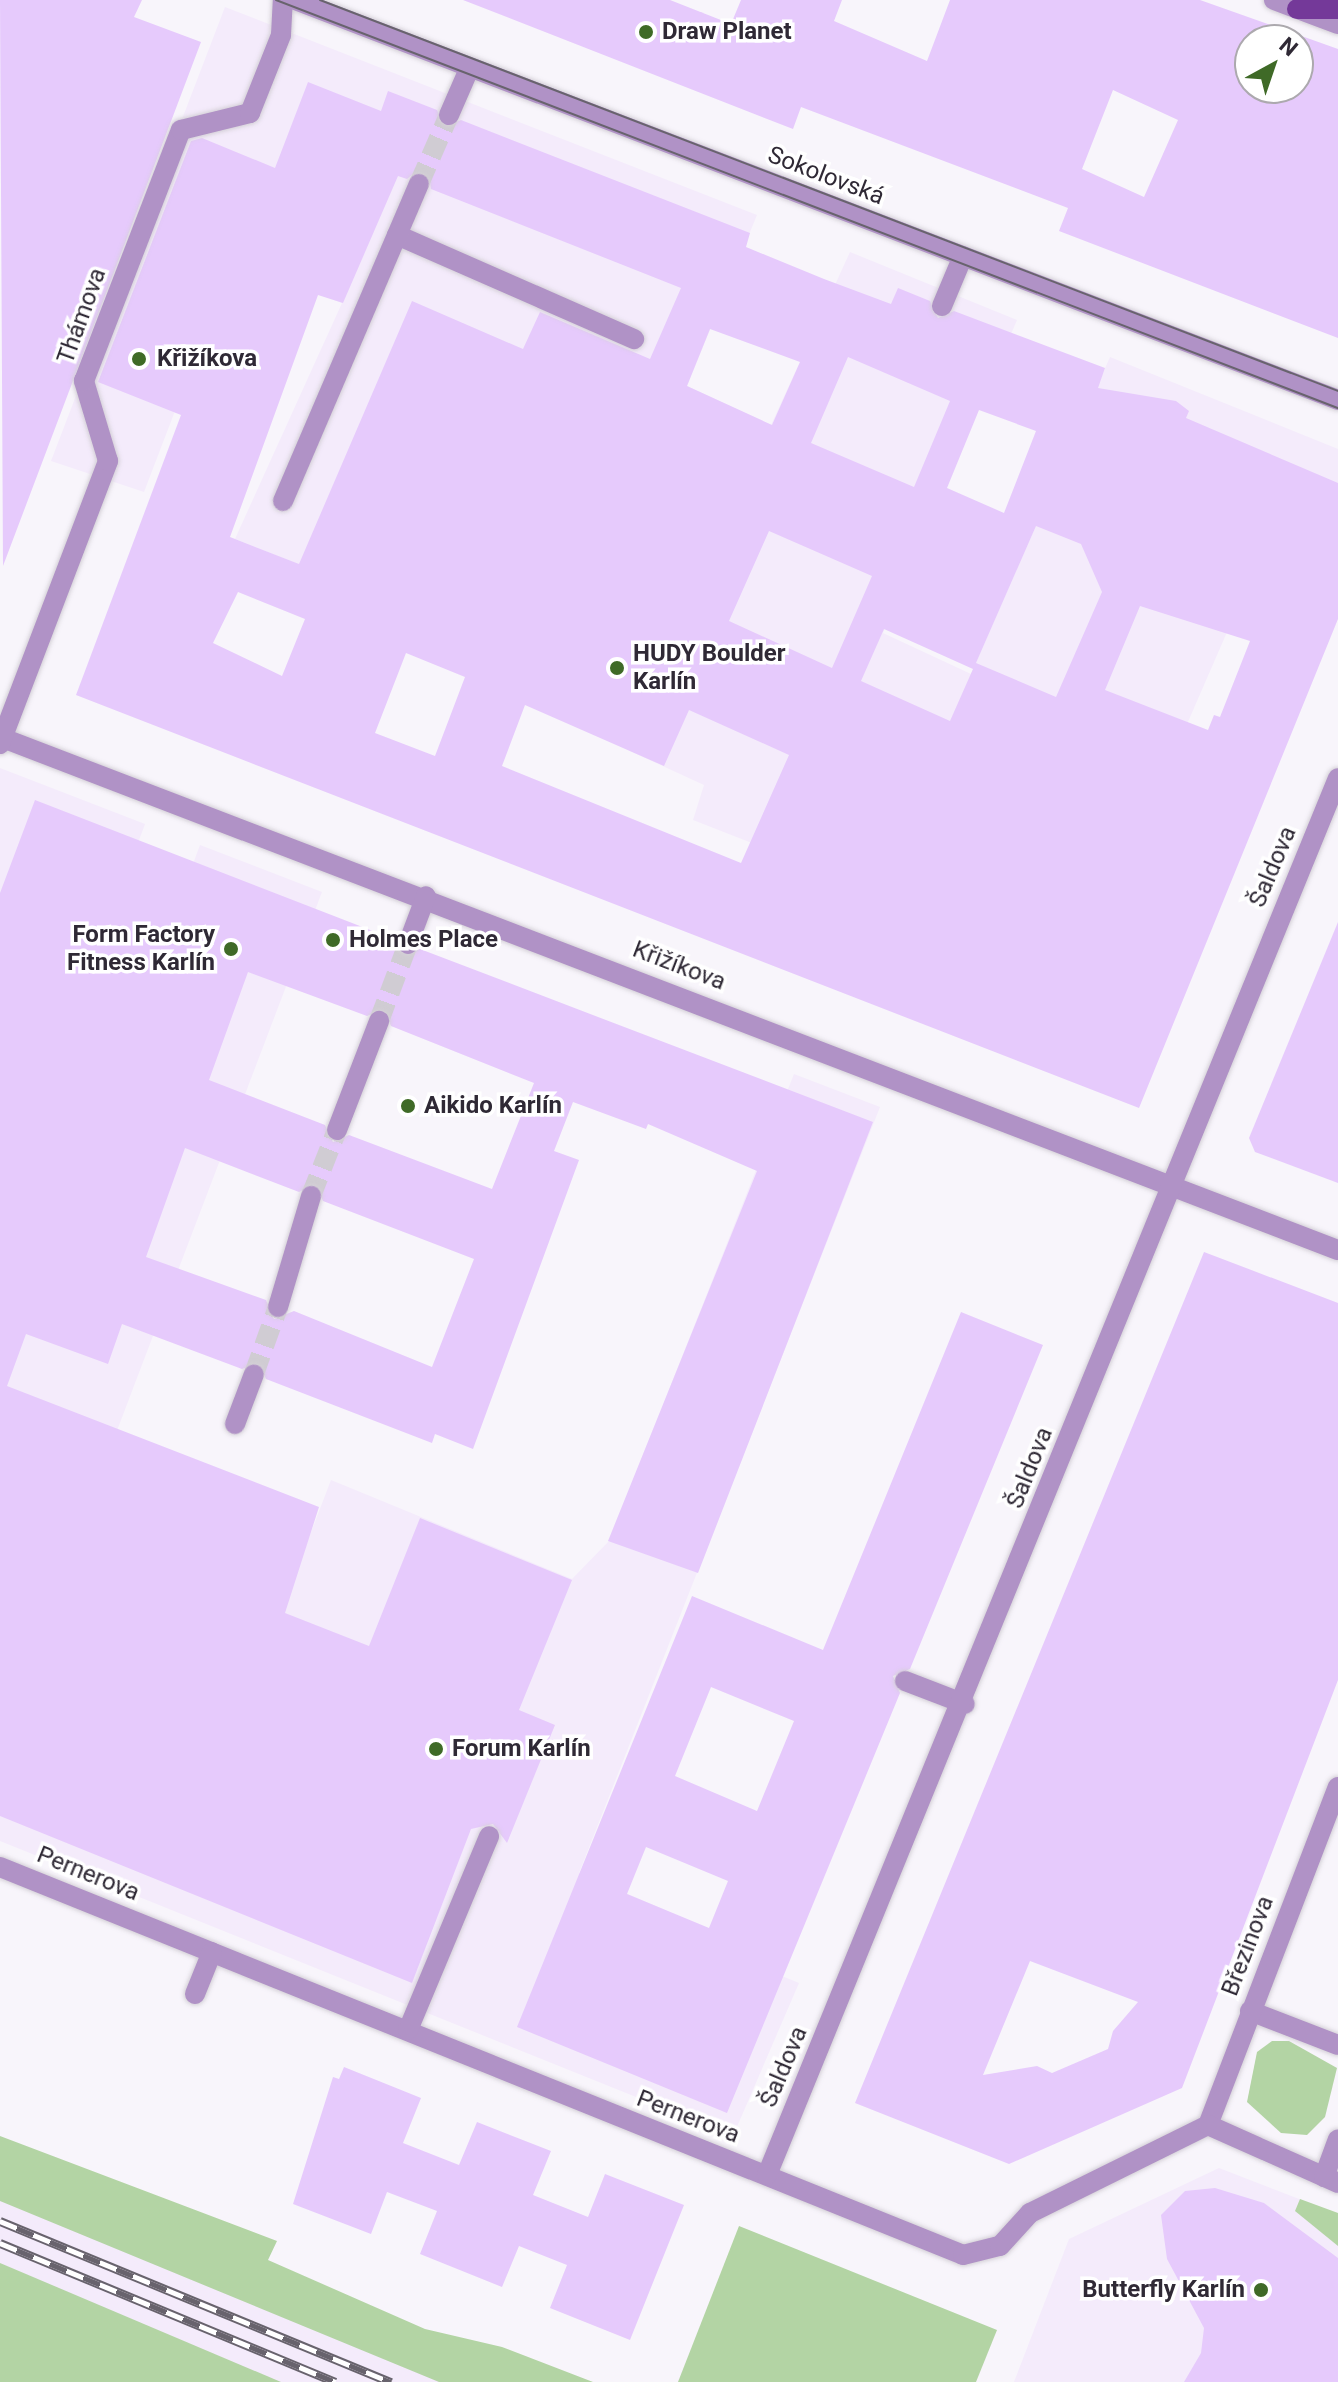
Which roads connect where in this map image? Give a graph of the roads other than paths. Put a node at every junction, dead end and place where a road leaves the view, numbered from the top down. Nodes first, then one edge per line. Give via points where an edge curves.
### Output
1 (283, 0) edge
2 (295, 0) edge
3 (1274, 0) edge
4 (1297, 9) junction
5 (1338, 9) edge
6 (1338, 24) edge
7 (470, 67) junction
8 (449, 115) tunnel mouth
9 (419, 184) tunnel mouth
10 (397, 235) junction
11 (963, 256) junction
12 (942, 306) dead end
13 (634, 339) dead end
14 (1338, 400) edge
15 (283, 501) dead end
16 (1, 739) edge
17 (1338, 778) edge
18 (426, 896) junction
19 (408, 944) tunnel mouth
20 (379, 1021) tunnel mouth
21 (337, 1130) tunnel mouth
22 (1171, 1185) junction
23 (311, 1196) tunnel mouth
24 (1338, 1250) edge
25 (278, 1307) tunnel mouth
26 (254, 1374) tunnel mouth
27 (235, 1424) dead end
28 (905, 1681) dead end
29 (965, 1704) junction
30 (1338, 1787) edge
31 (489, 1836) dead end
32 (0, 1867) edge
33 (212, 1952) junction
34 (195, 1994) dead end
35 (1250, 2011) junction
36 (408, 2030) junction
37 (1338, 2045) edge
38 (1208, 2125) junction
39 (1338, 2139) edge
40 (767, 2175) junction
41 (1331, 2180) edge

1 - 16 street, Thámova via 281,35 250,113 181,130 95,352 84,381 108,461
2 - 7 street, Sokolovská
3 - 4 street
4 - 5 main road
4 - 6 street
7 - 8 street
7 - 11 street, Sokolovská
9 - 10 street
10 - 13 street
10 - 15 street
11 - 12 street
11 - 14 street, Sokolovská
16 - 18 street, Křižíkova
17 - 22 street, Šaldova
18 - 19 street
18 - 22 street, Křižíkova
20 - 21 street
22 - 24 street, Křižíkova
22 - 29 street, Šaldova
23 - 25 street
26 - 27 street
28 - 29 street
29 - 40 street, Šaldova
30 - 35 street, Březinova
31 - 36 street
32 - 33 street, Pernerova
33 - 34 street
33 - 36 street, Pernerova
35 - 37 street
35 - 38 street, Březinova
36 - 40 street, Pernerova
38 - 40 street, Pernerova via 1030,2213 1000,2246 981,2256 963,2255
38 - 41 street
39 - 41 street

